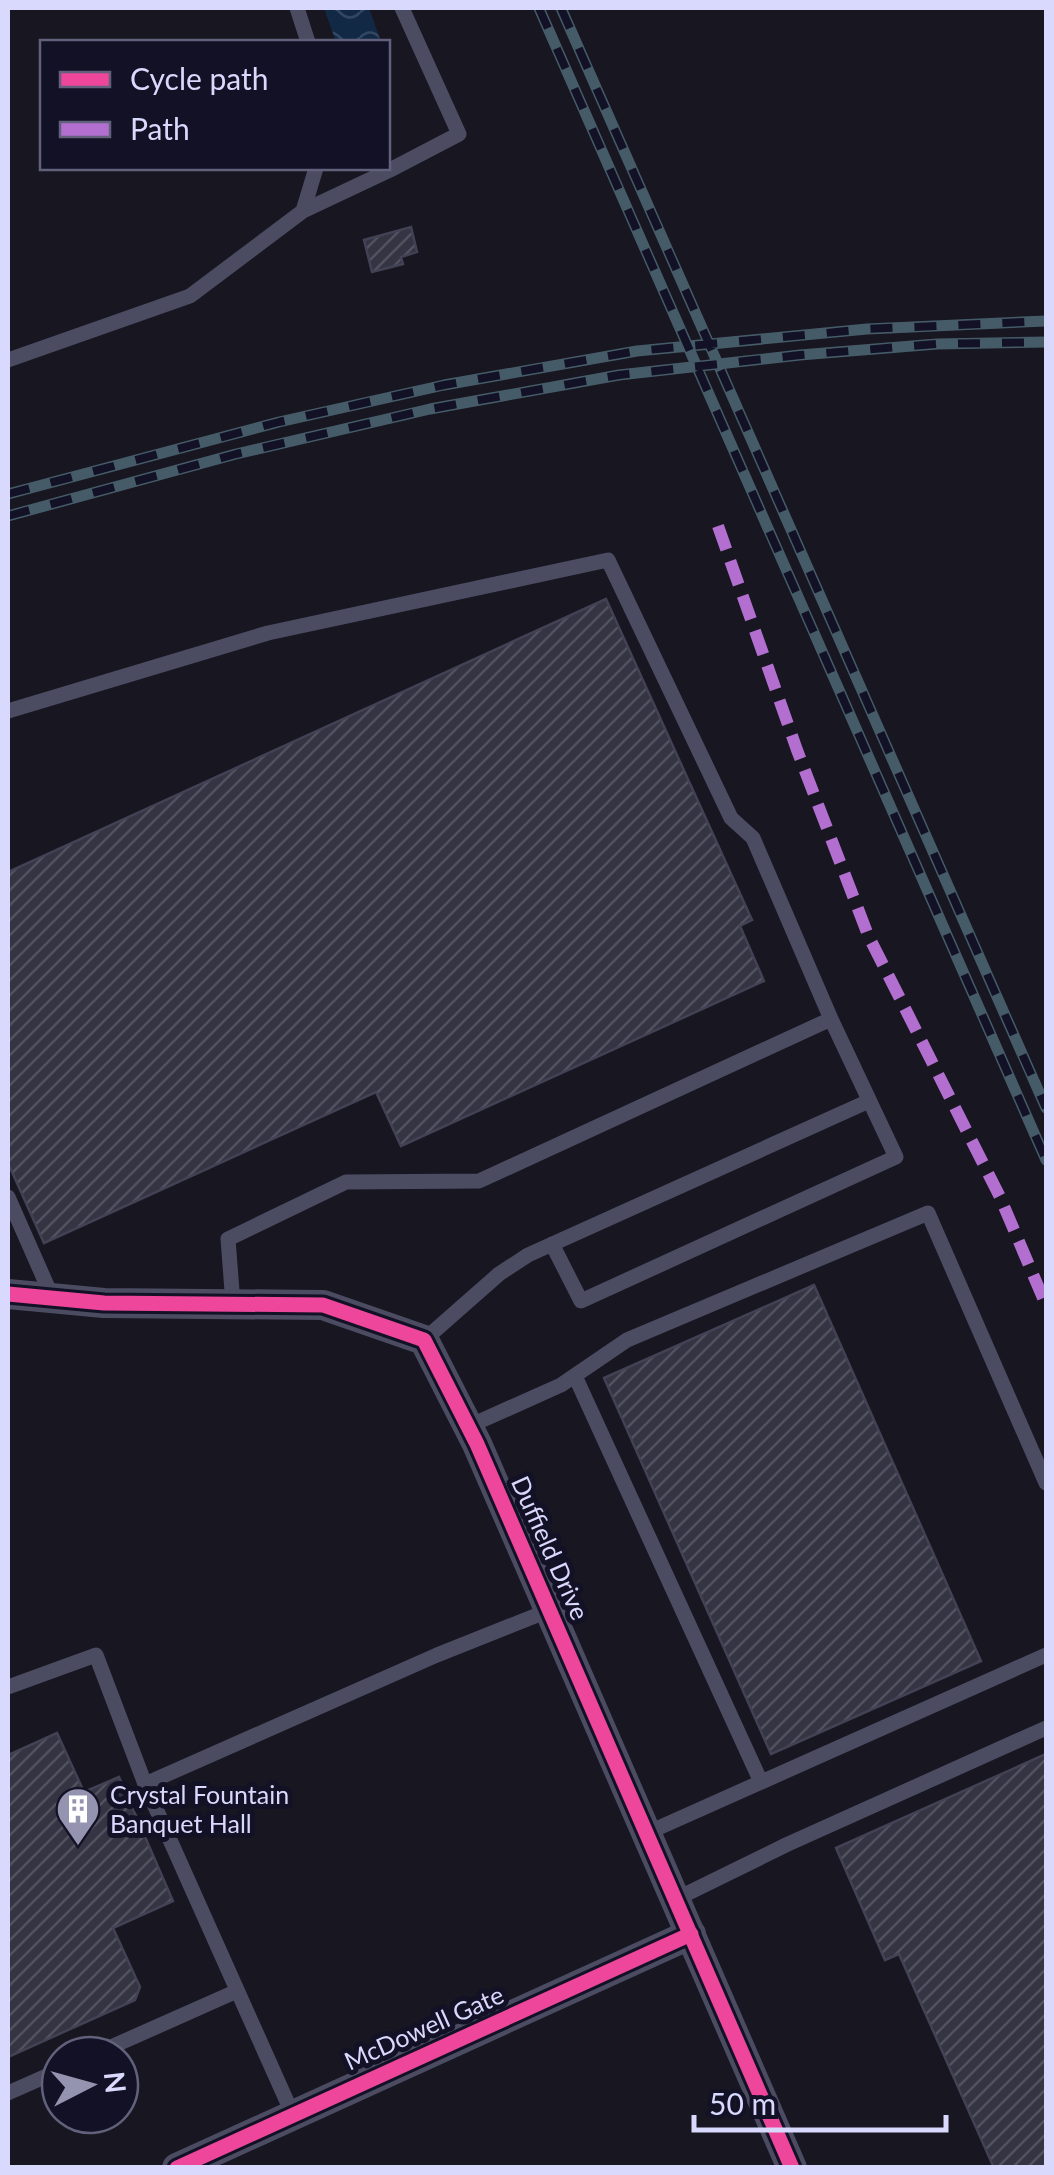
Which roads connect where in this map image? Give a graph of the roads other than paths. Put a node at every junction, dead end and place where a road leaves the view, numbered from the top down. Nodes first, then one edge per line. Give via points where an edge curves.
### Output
1 (298, 8) edge
2 (402, 8) edge
3 (307, 40) edge
4 (315, 170) edge
5 (303, 212) junction
6 (8, 360) edge
7 (8, 711) edge
8 (831, 1019) junction
9 (869, 1101) junction
10 (8, 1198) edge
11 (552, 1244) junction
12 (8, 1294) edge
13 (54, 1300) junction
14 (233, 1304) junction
15 (424, 1340) junction
16 (576, 1376) junction
17 (467, 1428) junction
18 (1046, 1483) edge
19 (550, 1610) junction
20 (1046, 1655) edge
21 (8, 1687) edge
22 (1046, 1728) edge
23 (760, 1782) junction
24 (145, 1784) junction
25 (646, 1833) junction
26 (676, 1899) junction
27 (691, 1934) junction
28 (236, 1991) junction
29 (138, 2035) edge
30 (40, 2079) edge
31 (8, 2093) edge
32 (292, 2115) junction
33 (178, 2168) edge
34 (792, 2168) edge

1 - 3 lane
2 - 5 lane via 459,134
4 - 5 lane
5 - 6 lane via 190,296
7 - 8 lane via 268,634 608,560 731,818 754,838
8 - 9 lane
8 - 14 lane via 479,1181 346,1182 278,1214 228,1239
9 - 11 lane
9 - 11 lane via 896,1158 616,1286 580,1301
10 - 13 lane
11 - 15 lane via 499,1274
12 - 13 street
13 - 14 street
14 - 15 street via 323,1305
15 - 17 street, Duffield Drive
16 - 17 lane
16 - 18 lane via 626,1340 928,1213
16 - 23 lane
17 - 19 street, Duffield Drive
19 - 24 lane
19 - 25 street, Duffield Drive
20 - 23 lane
21 - 24 lane via 96,1656
22 - 26 lane
23 - 25 lane
24 - 28 lane
25 - 26 street, Duffield Drive
26 - 27 street, Duffield Drive
27 - 32 street, McDowell Gate
27 - 34 street, Duffield Drive
28 - 29 lane
28 - 32 lane
30 - 31 lane
32 - 33 street, McDowell Gate

